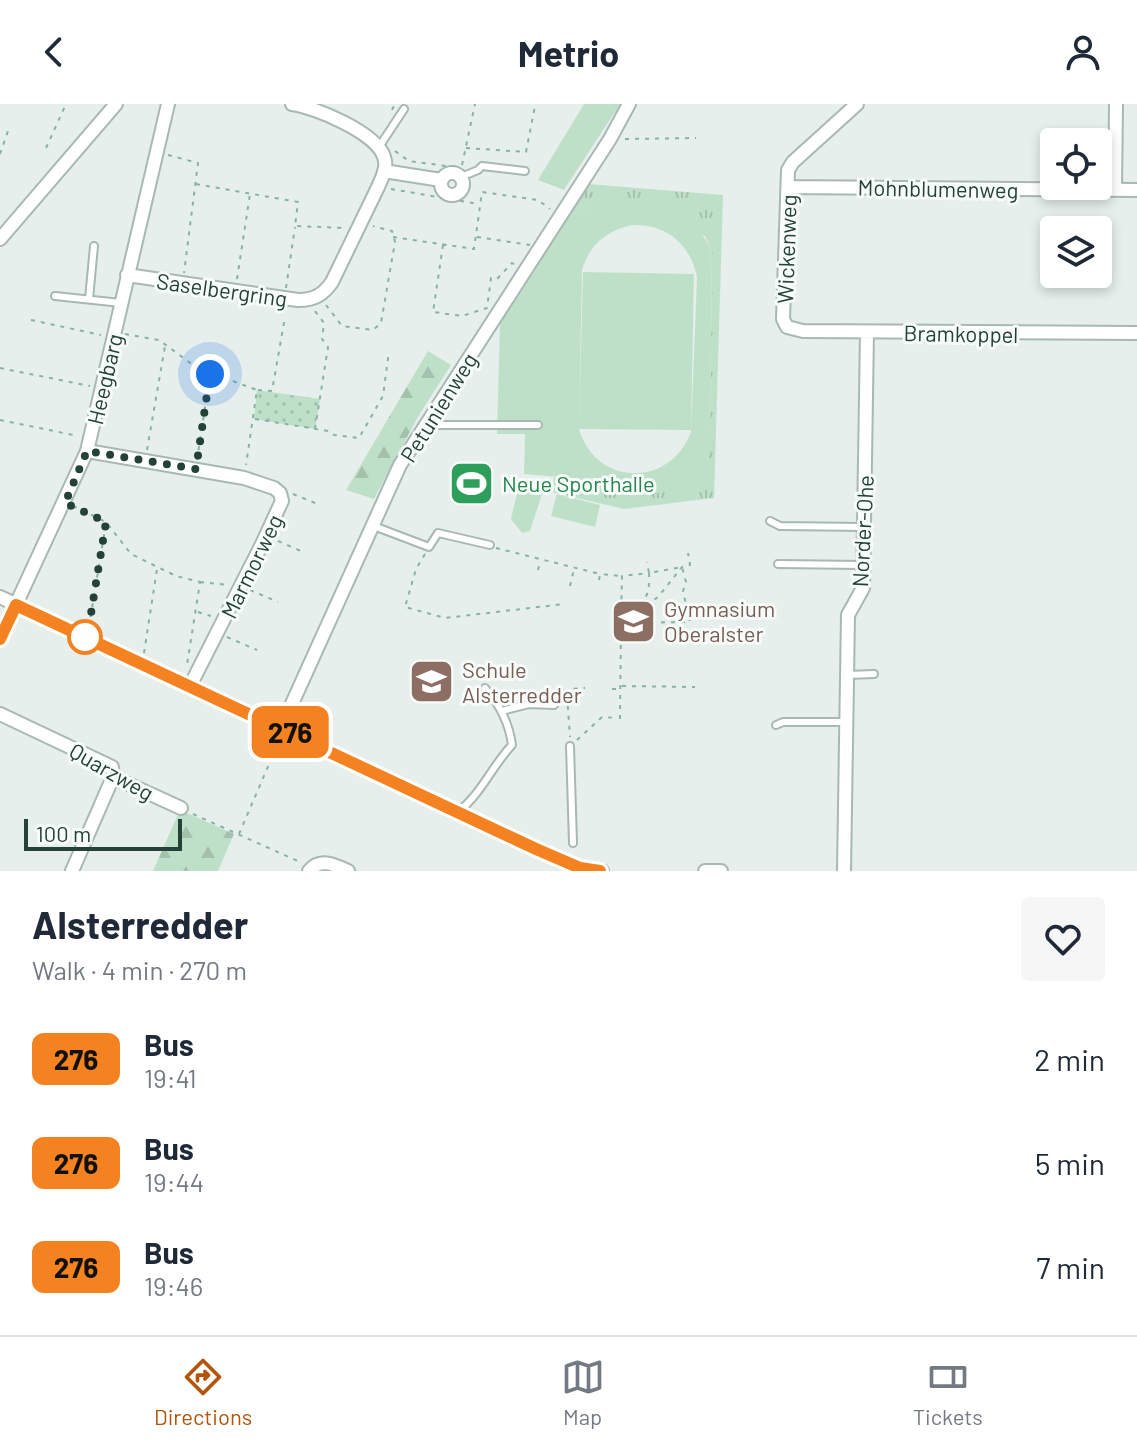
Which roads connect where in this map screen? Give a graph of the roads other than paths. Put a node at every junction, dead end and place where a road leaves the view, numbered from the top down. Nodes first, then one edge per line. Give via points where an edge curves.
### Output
1 (116, 104) edge
2 (168, 104) edge
3 (292, 104) edge
4 (629, 104) edge
5 (857, 104) edge
6 (1116, 104) edge
7 (404, 109) dead end
8 (379, 147) junction
9 (384, 171) junction
10 (525, 171) dead end
11 (461, 173) joint
12 (788, 187) junction
13 (1115, 190) junction
14 (1137, 190) edge
15 (0, 239) edge
16 (94, 246) dead end
17 (127, 275) junction
18 (55, 296) dead end
19 (89, 299) junction
20 (121, 303) junction
21 (787, 327) joint
22 (867, 332) junction
23 (1137, 333) edge
24 (426, 425) junction
25 (538, 425) dead end
26 (89, 445) junction
27 (770, 521) dead end
28 (371, 525) junction
29 (864, 527) junction
30 (490, 545) road end
31 (778, 564) dead end
32 (864, 565) junction
33 (0, 597) edge
34 (16, 605) junction
35 (0, 639) edge
36 (874, 674) dead end
37 (847, 675) junction
38 (187, 684) junction
39 (485, 688) dead end
40 (554, 705) dead end
41 (502, 711) junction
42 (0, 714) edge
43 (847, 722) junction
44 (776, 725) dead end
45 (283, 729) junction
46 (570, 746) road end
47 (113, 777) junction
48 (181, 808) road end
49 (458, 812) junction
50 (573, 843) dead end
51 (572, 868) edge
52 (311, 869) edge
53 (72, 871) edge
54 (348, 871) edge
55 (602, 871) edge
56 (705, 871) edge
57 (721, 871) edge
58 (844, 871) edge

1 - 15 street
2 - 17 street, Heegbarg
3 - 8 street via 334,117
4 - 24 street, Petunienweg
5 - 12 street, Wickenweg via 793,162
6 - 13 street
7 - 8 lane
8 - 9 street
9 - 11 street via 441,180 444,191 454,194 462,187
9 - 17 street, Saselbergring via 332,282 317,298
10 - 11 lane via 482,166
12 - 13 street, Mohnblumenweg
12 - 21 street, Wickenweg via 783,319
13 - 14 street, Mohnblumenweg
16 - 19 lane
17 - 20 street, Heegbarg
18 - 19 lane
19 - 20 lane
20 - 26 street, Heegbarg
21 - 22 street, Bramkoppel
22 - 23 street, Bramkoppel
22 - 29 street, Norder-Ohe
24 - 25 lane
24 - 28 street, Petunienweg
26 - 34 street, Heegbarg
26 - 38 street, Marmorweg via 244,478 280,493 282,501 242,586
27 - 29 lane via 780,526
28 - 30 lane via 429,547 438,533
28 - 45 street, Petunienweg
29 - 32 street, Norder-Ohe
31 - 32 lane
32 - 37 street, Norder-Ohe via 863,588 848,615
33 - 34 street
34 - 35 street, Heegbarg
34 - 38 street
36 - 37 lane
37 - 43 street, Norder-Ohe
38 - 45 street
39 - 41 lane
40 - 41 lane
41 - 49 lane via 512,745
42 - 47 street, Quarzweg via 112,767
43 - 44 lane
43 - 58 street, Norder-Ohe
45 - 49 street
46 - 50 lane
47 - 48 street, Quarzweg
47 - 53 street
49 - 51 street
51 - 55 street
52 - 54 street via 327,863
56 - 57 street

